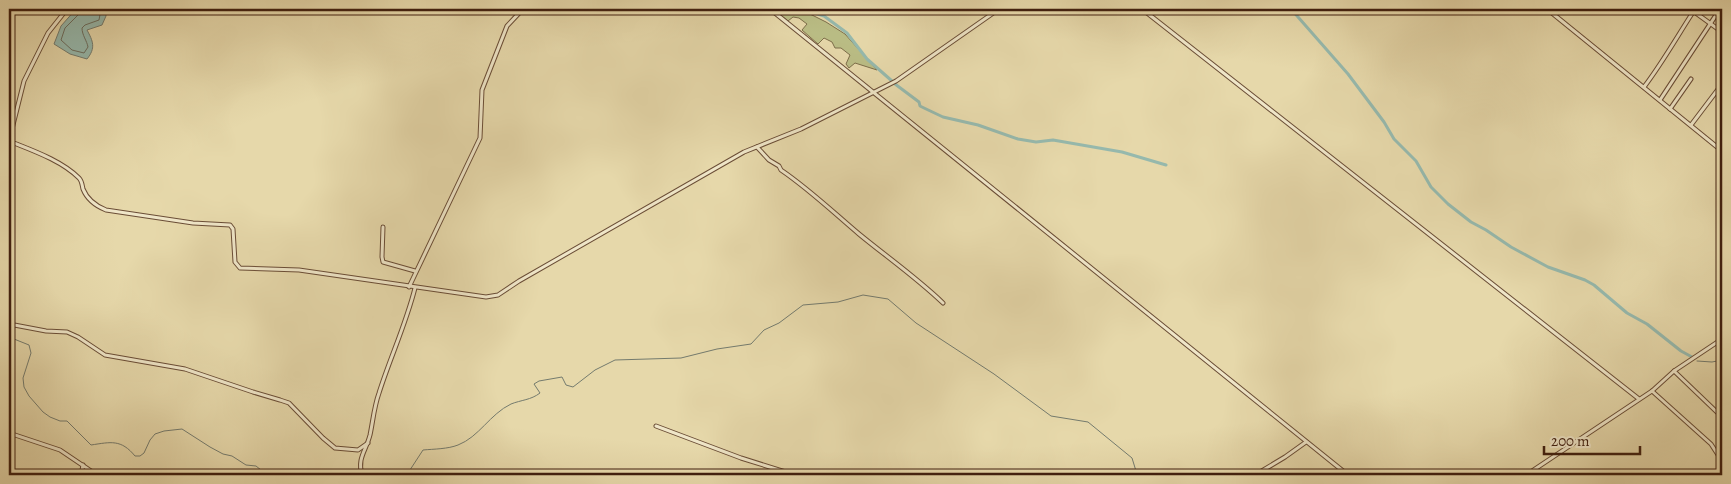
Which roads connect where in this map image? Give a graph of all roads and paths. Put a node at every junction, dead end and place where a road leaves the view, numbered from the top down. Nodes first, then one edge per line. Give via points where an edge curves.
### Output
1 (67, 9) edge
2 (523, 9) edge
3 (770, 9) edge
4 (999, 9) edge
5 (1142, 9) edge
6 (1547, 9) edge
7 (1720, 9) edge
8 (1694, 10) edge
9 (1710, 24) junction
10 (1722, 32) edge
11 (1691, 79) dead end
12 (1722, 84) edge
13 (1644, 87) junction
14 (874, 93) junction
15 (1660, 100) junction
16 (1670, 109) junction
17 (1691, 126) junction
18 (9, 141) edge
19 (757, 147) junction
20 (1722, 151) edge
21 (383, 227) dead end
22 (415, 271) junction
23 (409, 287) junction
24 (415, 288) junction
25 (943, 303) dead end
26 (9, 324) edge
27 (1722, 339) edge
28 (1674, 371) junction
29 (1652, 391) junction
30 (1640, 399) junction
31 (1722, 417) edge
32 (656, 426) dead end
33 (9, 433) edge
34 (1306, 442) junction
35 (368, 443) junction
36 (1722, 461) edge
37 (83, 465) junction
38 (1342, 470) junction
39 (81, 475) edge
40 (97, 475) edge
41 (362, 475) edge
42 (506, 475) edge
43 (537, 475) edge
44 (795, 475) edge
45 (1255, 475) edge
46 (1326, 475) edge
47 (1348, 475) edge
48 (1526, 475) edge

1 - 18 street via 48,33 24,81
2 - 22 street via 507,26 482,90 480,138
3 - 14 street
4 - 14 street
5 - 30 street
6 - 13 street
7 - 9 street
8 - 9 street
8 - 13 street
9 - 10 street
9 - 15 street
11 - 16 street
12 - 17 street
13 - 15 street
14 - 19 street
14 - 34 street
15 - 16 street
16 - 17 street
17 - 20 street
18 - 23 street via 56,162 74,174 81,180 86,195 96,206 106,210 230,225 235,262 240,268 299,270
19 - 24 street via 498,295 486,297
19 - 25 street
21 - 22 street via 383,262
22 - 23 street
23 - 24 street
24 - 35 street via 375,404
26 - 35 street via 67,332 105,355 185,369 289,403 335,448 358,450
27 - 28 street
28 - 29 street
28 - 31 street
29 - 30 street
29 - 36 street via 1711,444
30 - 48 street
32 - 44 street
33 - 37 street via 60,450
34 - 38 street
34 - 45 street
35 - 41 street via 362,454
37 - 39 street
37 - 40 street
38 - 46 street
38 - 47 street
42 - 43 street

